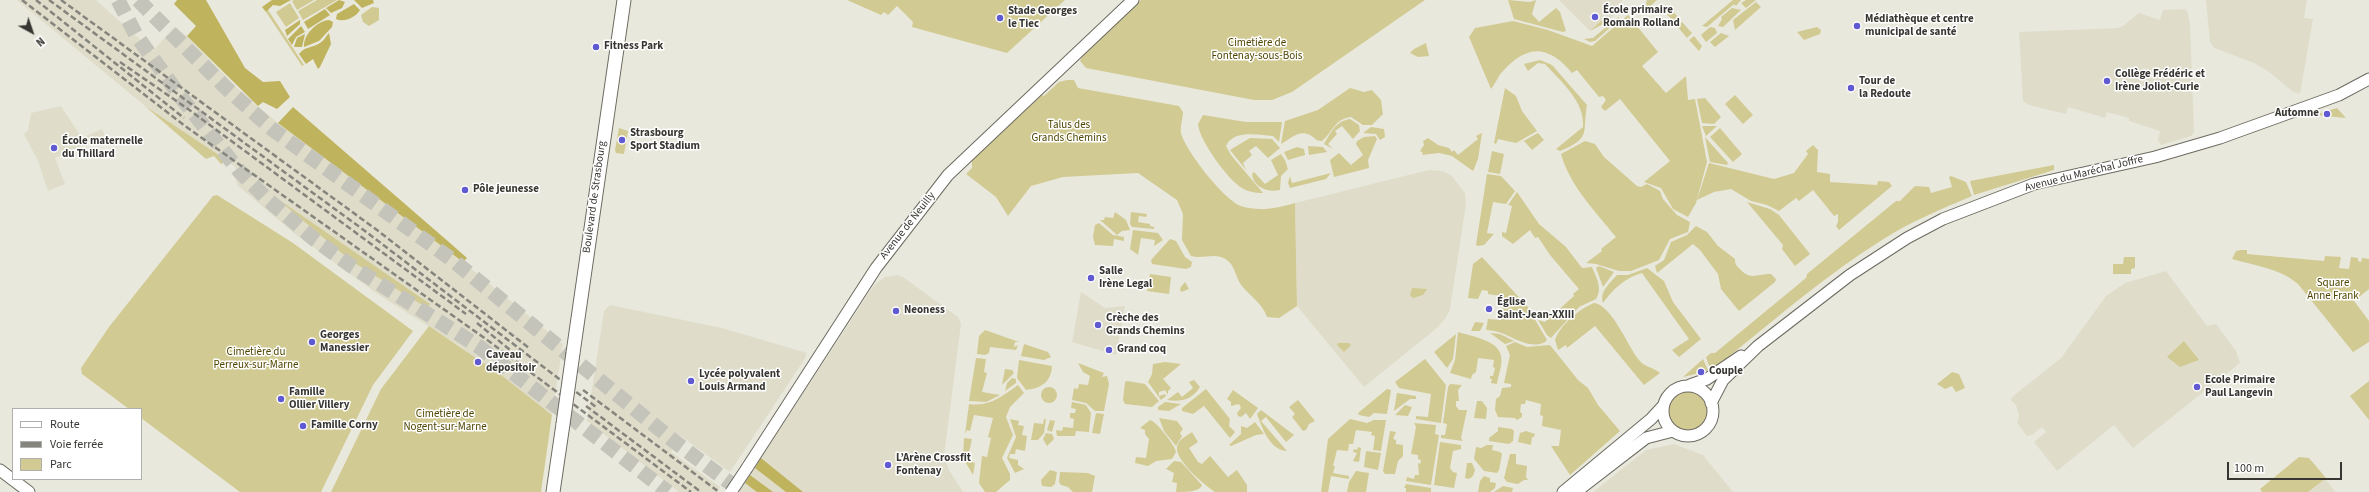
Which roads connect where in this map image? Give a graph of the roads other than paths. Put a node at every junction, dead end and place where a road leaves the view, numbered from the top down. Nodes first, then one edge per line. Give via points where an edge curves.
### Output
1 (624, 0) edge
2 (1133, 0) edge
3 (2369, 79) edge
4 (1758, 346) junction
5 (1690, 385) junction
6 (1712, 403) junction
7 (1663, 406) junction
8 (1673, 431) junction
9 (0, 470) edge
10 (12, 479) edge
11 (13, 480) edge
12 (29, 492) edge
13 (553, 492) edge
14 (731, 492) edge
15 (1563, 492) edge
16 (1576, 492) edge

1 - 13 main road, Boulevard de Strasbourg, bridge
2 - 14 main road, Avenue de Neuilly, bridge via 948,175 876,268
3 - 4 main road, Avenue du Maréchal Joffre via 2339,95 2220,138 2155,157 2034,184 1943,219 1850,274
4 - 5 main road, Avenue du Maréchal Joffre via 1707,379
4 - 6 main road, Avenue du Maréchal Joffre via 1723,380
5 - 6 main road via 1703,391
5 - 7 main road via 1676,388 1669,393
6 - 8 main road via 1712,420 1703,431 1688,436
7 - 8 main road via 1664,419
7 - 15 main road
8 - 16 main road via 1641,441
9 - 10 main road
11 - 12 main road

